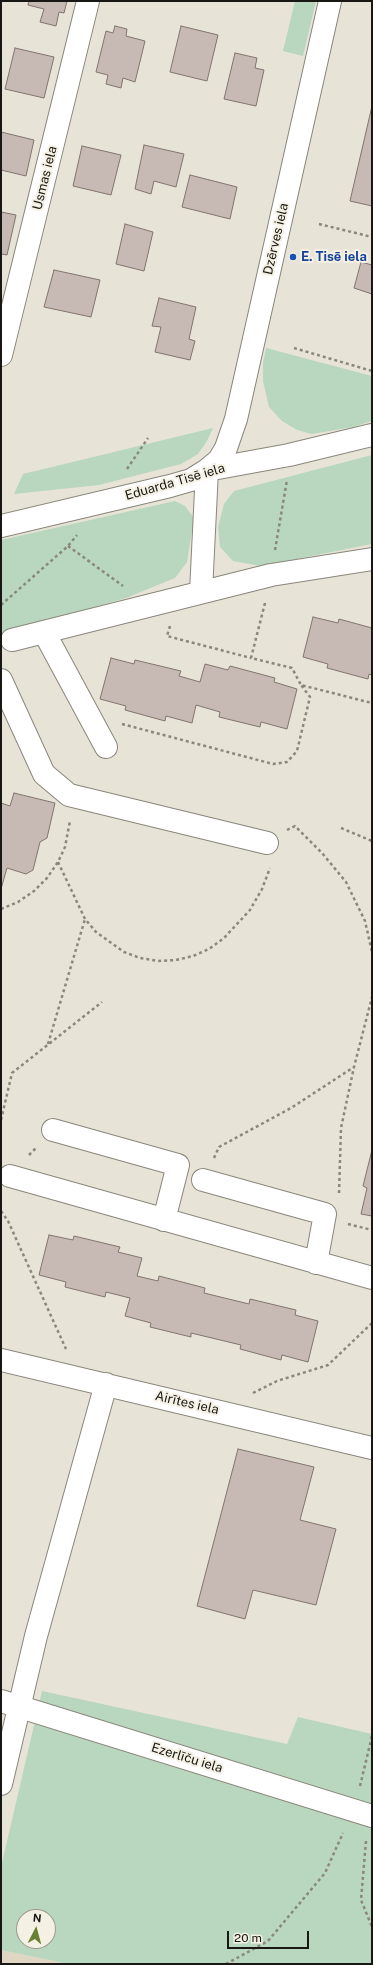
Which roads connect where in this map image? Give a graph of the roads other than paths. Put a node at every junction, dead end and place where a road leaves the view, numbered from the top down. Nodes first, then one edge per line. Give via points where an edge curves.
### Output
1 (88, 1) edge
2 (330, 1) edge
3 (1, 355) edge
4 (372, 435) edge
5 (207, 470) junction
6 (1, 526) edge
7 (372, 559) edge
8 (201, 592) junction
9 (44, 632) junction
10 (12, 640) dead end
11 (1, 680) edge
12 (106, 747) dead end
13 (267, 843) road end
14 (53, 1130) dead end
15 (10, 1176) dead end
16 (204, 1180) road end
17 (164, 1220) junction
18 (316, 1263) junction
19 (372, 1278) edge
20 (1, 1360) edge
21 (106, 1384) junction
22 (372, 1448) edge
23 (10, 1703) edge
24 (1, 1784) edge
25 (363, 1813) edge

1 - 3 street, Usmas iela
2 - 5 street, Dzērves iela via 236,419 226,448 219,460
4 - 5 street, Eduarda Tisē iela via 290,455
5 - 6 street, Eduarda Tisē iela via 191,480 170,486
5 - 8 street
7 - 8 street via 270,575
8 - 9 street
9 - 10 street
9 - 12 street
11 - 13 street via 44,774 69,795
14 - 17 street via 178,1165
15 - 17 street
16 - 18 street via 325,1214
17 - 18 street
18 - 19 street
20 - 21 street, Airītes iela
21 - 22 street, Airītes iela
21 - 23 street via 38,1628
23 - 24 street
23 - 25 street, Ezerlīču iela

